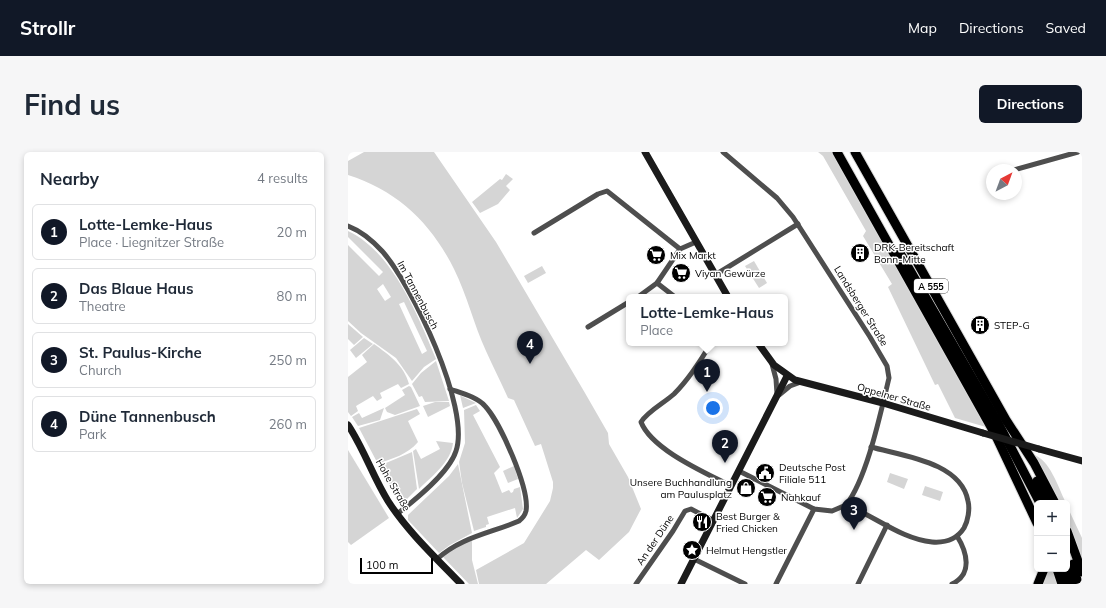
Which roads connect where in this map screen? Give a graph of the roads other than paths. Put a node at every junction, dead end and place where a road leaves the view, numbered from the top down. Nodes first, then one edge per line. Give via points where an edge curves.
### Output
1 (645, 152) edge
2 (723, 152) edge
3 (837, 152) edge
4 (842, 152) edge
5 (855, 152) edge
6 (1078, 152) edge
7 (1022, 168) edge
8 (798, 224) junction
9 (348, 226) edge
10 (534, 233) dead end
11 (696, 242) junction
12 (680, 249) junction
13 (715, 275) junction
14 (657, 283) junction
15 (642, 294) edge
16 (672, 294) edge
17 (726, 294) edge
18 (626, 304) edge
19 (932, 309) junction
20 (588, 327) dead end
21 (709, 346) edge
22 (760, 346) edge
23 (770, 360) junction
24 (787, 376) junction
25 (802, 382) junction
26 (450, 388) junction
27 (777, 396) junction
28 (883, 403) junction
29 (1006, 420) junction
30 (348, 425) edge
31 (871, 447) junction
32 (1082, 461) edge
33 (739, 471) junction
34 (731, 486) junction
35 (1038, 500) edge
36 (1046, 500) edge
37 (1053, 500) edge
38 (846, 505) junction
39 (814, 509) junction
40 (1034, 510) edge
41 (397, 514) junction
42 (1034, 517) edge
43 (714, 521) junction
44 (887, 525) junction
45 (957, 536) junction
46 (1069, 536) edge
47 (1070, 557) edge
48 (437, 559) junction
49 (694, 559) junction
50 (1043, 572) edge
51 (1058, 572) edge
52 (1067, 572) edge
53 (1082, 572) edge
54 (461, 584) edge
55 (636, 584) edge
56 (681, 584) edge
57 (745, 584) edge
58 (776, 584) edge
59 (858, 584) edge
60 (952, 584) edge
61 (1038, 584) edge
62 (1062, 584) edge
63 (1070, 584) edge
64 (1078, 584) edge

1 - 11 street
2 - 8 street, Landsberger Straße via 777,198
3 - 42 highway via 995,434
4 - 19 highway, A 555
5 - 29 highway, A 555
6 - 7 street
8 - 13 street
8 - 28 street, Landsberger Straße via 887,366 889,378
9 - 26 street, Im Tannenbusch via 371,240 391,262 427,327
10 - 12 street via 598,194 607,192
11 - 12 street
11 - 13 street
12 - 14 street
13 - 17 street
14 - 15 street
14 - 16 street
18 - 20 street
19 - 35 highway, A 555 via 1003,431
19 - 40 highway via 1003,443
21 - 34 street via 687,379 641,422 647,432 667,450
22 - 23 street, Oppelner Straße
23 - 24 street, Oppelner Straße
23 - 27 street via 776,379
24 - 25 street, Oppelner Straße
24 - 27 street
25 - 27 street via 790,386
25 - 28 street, Oppelner Straße
26 - 41 street, Im Tannenbusch via 458,424 456,450 445,469
26 - 48 street via 485,406 494,418 521,478 526,508 520,521 460,542
27 - 33 street
28 - 31 street, Landsberger Straße
28 - 32 street, Oppelner Straße, bridge
29 - 36 highway, A 555
29 - 37 highway via 1034,463
30 - 41 street, Hohe Straße via 387,501
31 - 38 street, Landsberger Straße via 860,478
31 - 45 street via 928,462 960,482 968,499 969,512 965,527
33 - 34 street
33 - 39 street
34 - 43 street
38 - 39 street via 832,510
38 - 44 street
39 - 58 street
41 - 48 street, Hohe Straße
43 - 49 street
43 - 55 street, An der Düne via 691,509 685,511
44 - 45 street via 927,541 944,542
44 - 59 street
45 - 60 street via 964,547 967,560 963,575
46 - 53 highway
47 - 64 highway
48 - 54 street, Hohe Straße
49 - 56 street
49 - 57 street
50 - 61 highway
51 - 62 highway
52 - 63 highway

